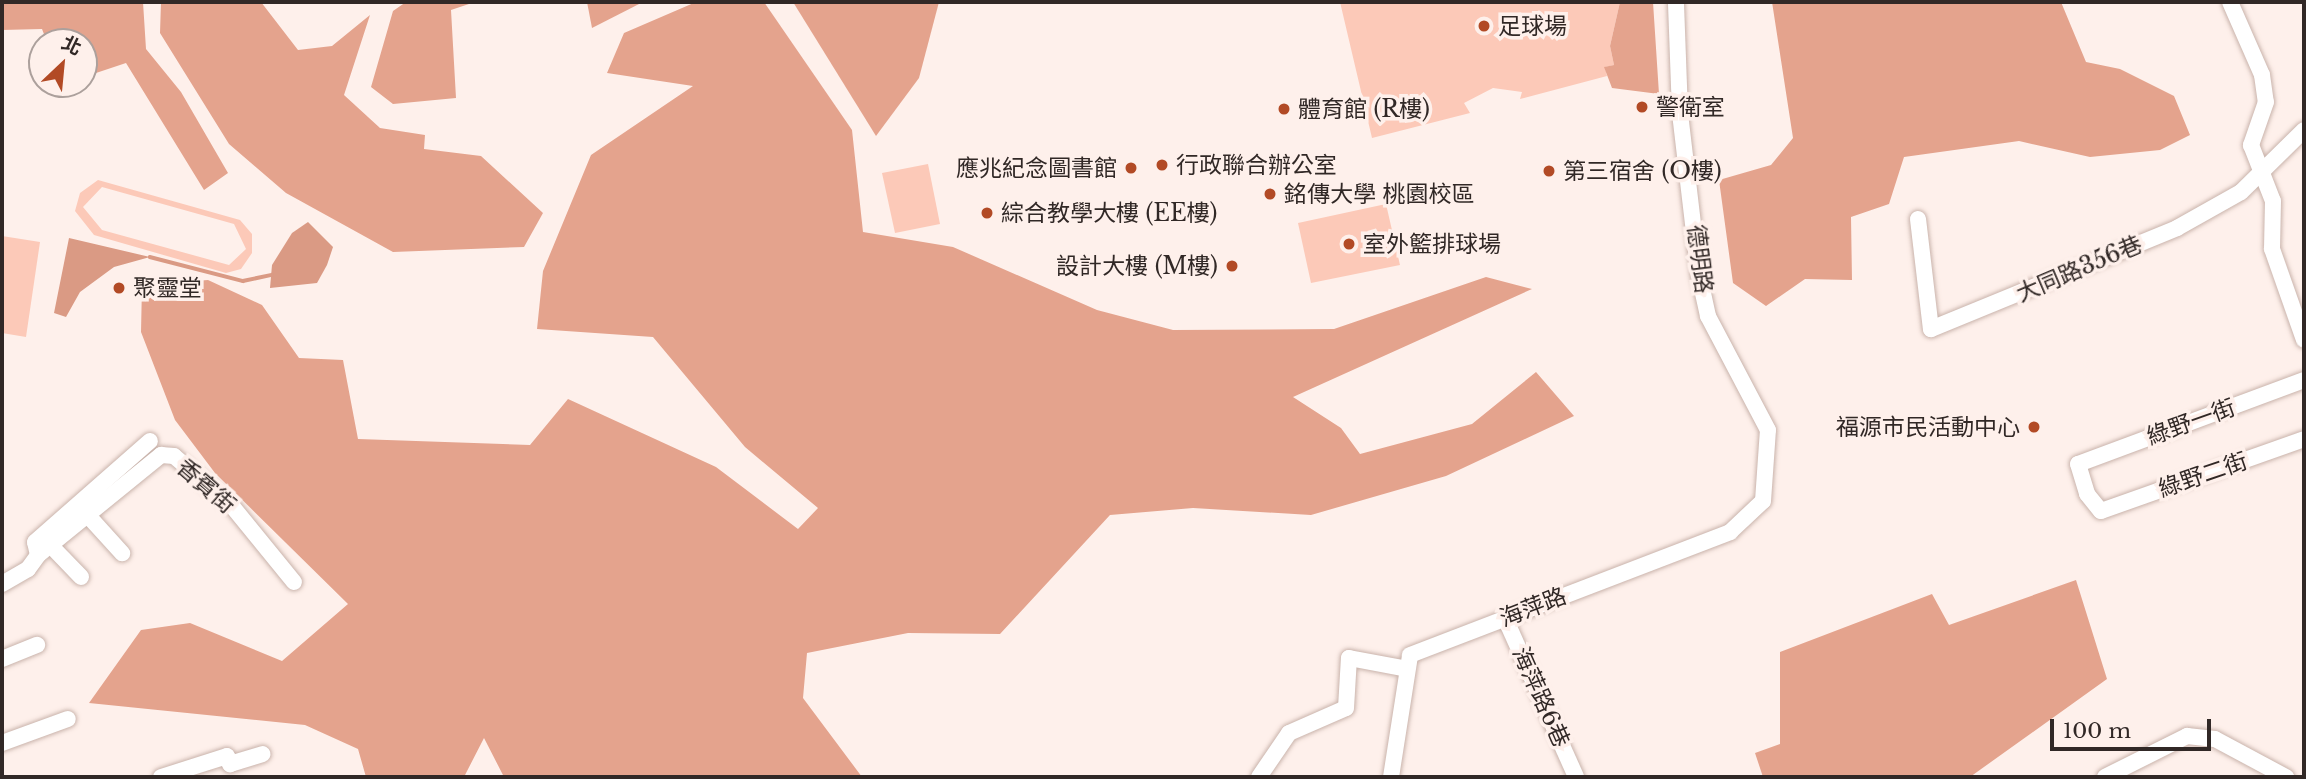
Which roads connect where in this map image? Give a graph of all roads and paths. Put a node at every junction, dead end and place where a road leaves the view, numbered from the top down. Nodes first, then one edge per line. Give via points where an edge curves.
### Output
1 (1676, 2) edge
2 (2230, 2) edge
3 (2304, 130) edge
4 (2263, 172) junction
5 (1918, 219) dead end
6 (2304, 340) edge
7 (2304, 380) edge
8 (2304, 439) edge
9 (150, 441) dead end
10 (1763, 501) joint
11 (2101, 511) joint
12 (92, 520) dead end
13 (56, 551) dead end
14 (122, 553) dead end
15 (38, 555) junction
16 (81, 577) dead end
17 (294, 582) dead end
18 (2, 584) edge
19 (1506, 618) junction
20 (37, 645) dead end
21 (2, 659) edge
22 (1403, 668) junction
23 (68, 719) dead end
24 (2, 743) edge
25 (263, 754) dead end
26 (161, 777) edge
27 (1259, 777) edge
28 (1391, 777) edge
29 (1576, 777) edge
30 (2105, 777) edge
31 (2286, 777) edge

1 - 10 street, 德明路 via 1680,113 1699,275 1708,316 1768,430
2 - 4 street via 2262,75 2266,102 2251,145
3 - 4 street, 大同路356巷
4 - 5 street, 大同路356巷 via 2241,192 2177,228 1931,329
4 - 6 street via 2273,201 2272,248
7 - 11 street, 綠野一街 via 2078,464 2087,494
8 - 11 street, 綠野二街
9 - 15 street, 香賓街 via 36,542
10 - 19 street, 海萍路 via 1730,532
12 - 14 street
13 - 16 street
15 - 17 street, 香賓街 via 161,455 174,456 232,506
15 - 18 street, 香賓街 via 18,578
19 - 22 street, 海萍路 via 1410,655
19 - 29 street, 海萍路6巷
20 - 21 street
22 - 27 street via 1349,658 1346,708 1289,733
22 - 28 street
23 - 24 street
25 - 26 street via 230,764 227,756
30 - 31 street via 2186,736 2216,739

